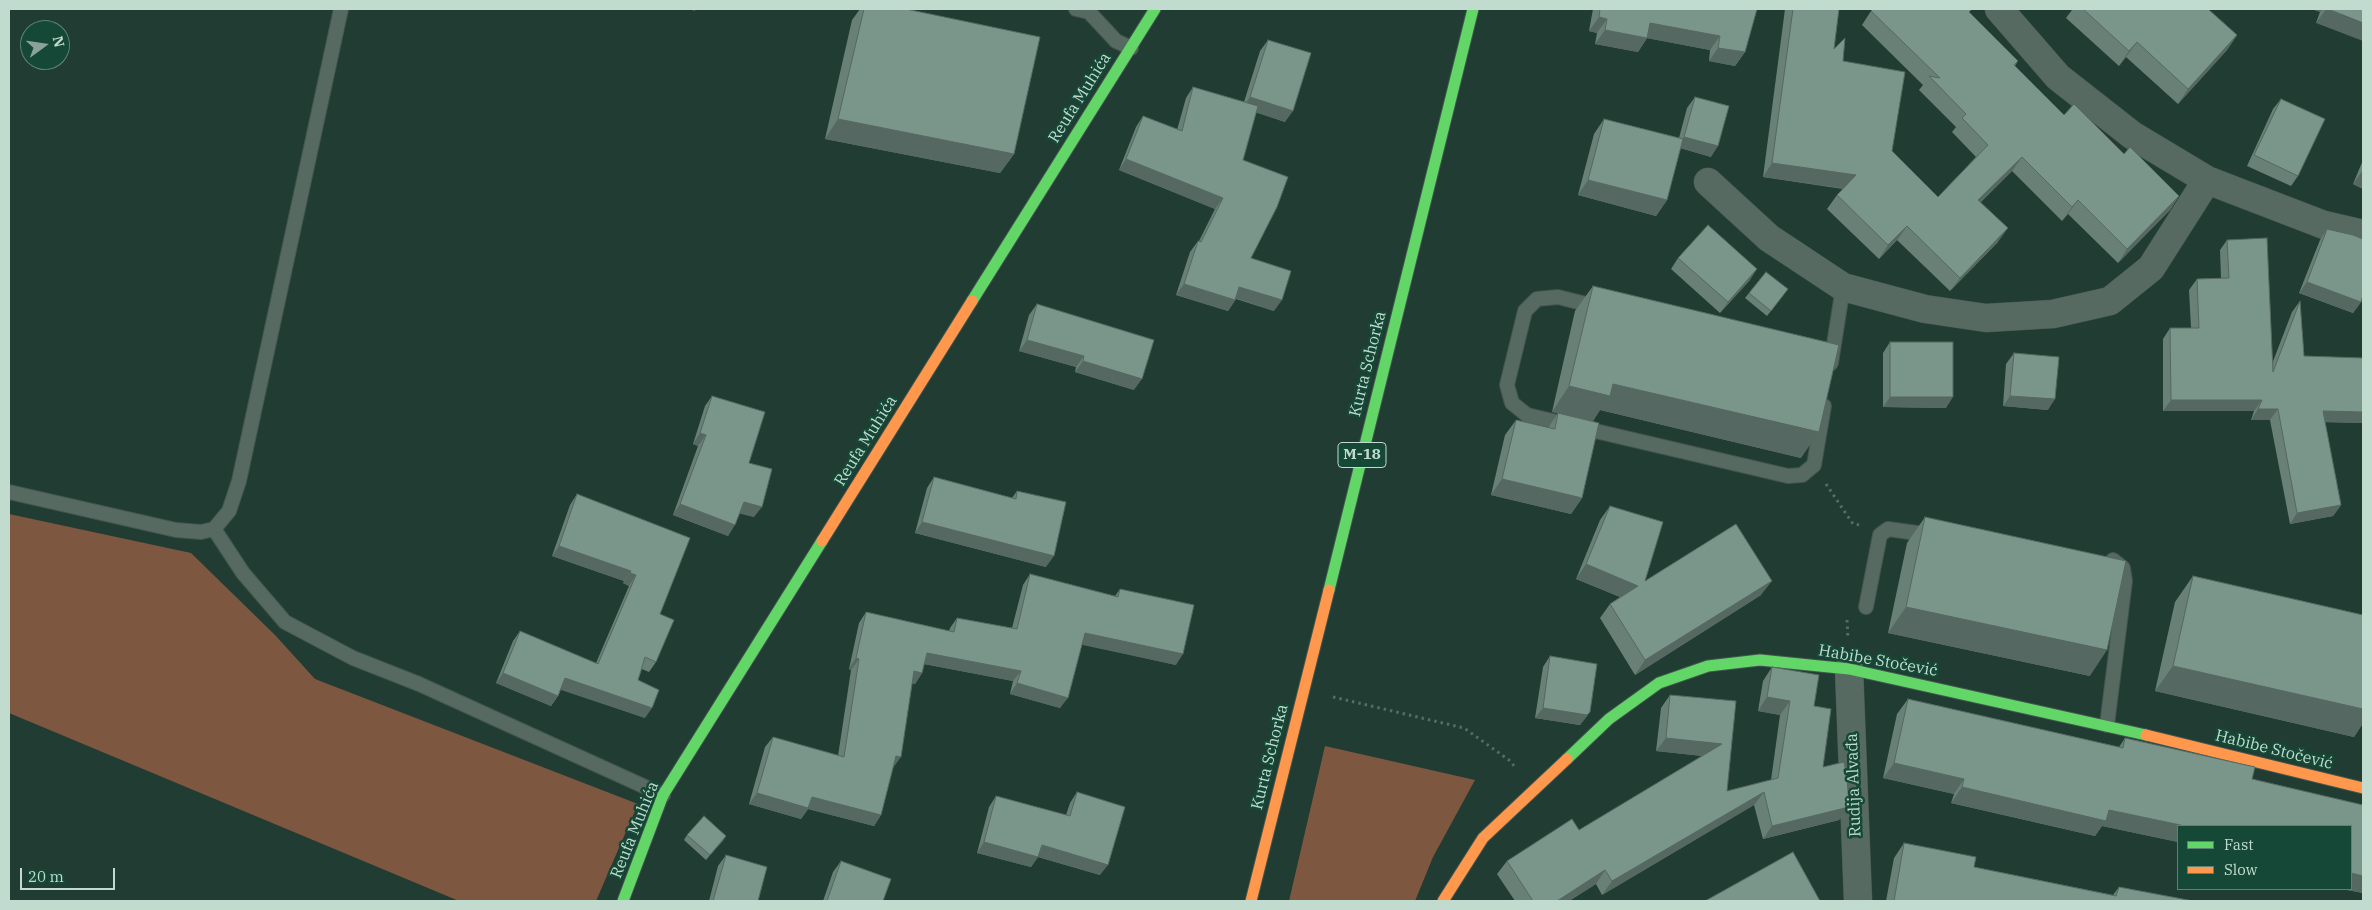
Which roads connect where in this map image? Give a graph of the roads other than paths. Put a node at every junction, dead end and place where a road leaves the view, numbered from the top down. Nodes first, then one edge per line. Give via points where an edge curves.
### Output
1 (341, 9) edge
2 (1076, 9) edge
3 (1155, 9) edge
4 (1472, 9) edge
5 (1999, 9) edge
6 (1131, 48) junction
7 (2207, 180) junction
8 (1708, 182) dead end
9 (2363, 234) edge
10 (1843, 287) junction
11 (1614, 311) edge
12 (1827, 366) edge
13 (1826, 392) edge
14 (9, 492) edge
15 (214, 529) junction
16 (1946, 537) edge
17 (2100, 556) edge
18 (1866, 607) road end
19 (1849, 669) junction
20 (2107, 726) junction
21 (2363, 788) edge
22 (663, 795) junction
23 (623, 901) edge
24 (1251, 901) edge
25 (1443, 901) edge
26 (1858, 901) edge

1 - 15 lane via 239,480 229,511
2 - 6 lane via 1089,12 1116,41
3 - 6 street, Reufa Muhića
4 - 24 street, Kurta Schorka / M-18
5 - 7 street via 2058,77 2132,136
6 - 22 street, Reufa Muhića
7 - 9 street via 2324,225
7 - 10 street via 2151,268 2110,301 2053,314 1986,318 1926,309
8 - 10 street via 1769,238
10 - 12 lane
11 - 13 lane via 1558,297 1537,299 1525,311 1507,385 1512,403 1527,416 1788,476 1802,475 1814,465
14 - 15 lane via 176,530 201,532
15 - 22 lane via 243,573 286,622 353,658 419,684
16 - 18 lane via 1888,530 1880,535
17 - 20 lane via 2110,557 2123,568 2125,581
19 - 20 street, Habibe Stočević
19 - 25 street, Habibe Stočević via 1760,660 1708,666 1659,683 1609,719 1483,838
19 - 26 street, Rudija Alvađa
20 - 21 street, Habibe Stočević
22 - 23 street, Reufa Muhića

